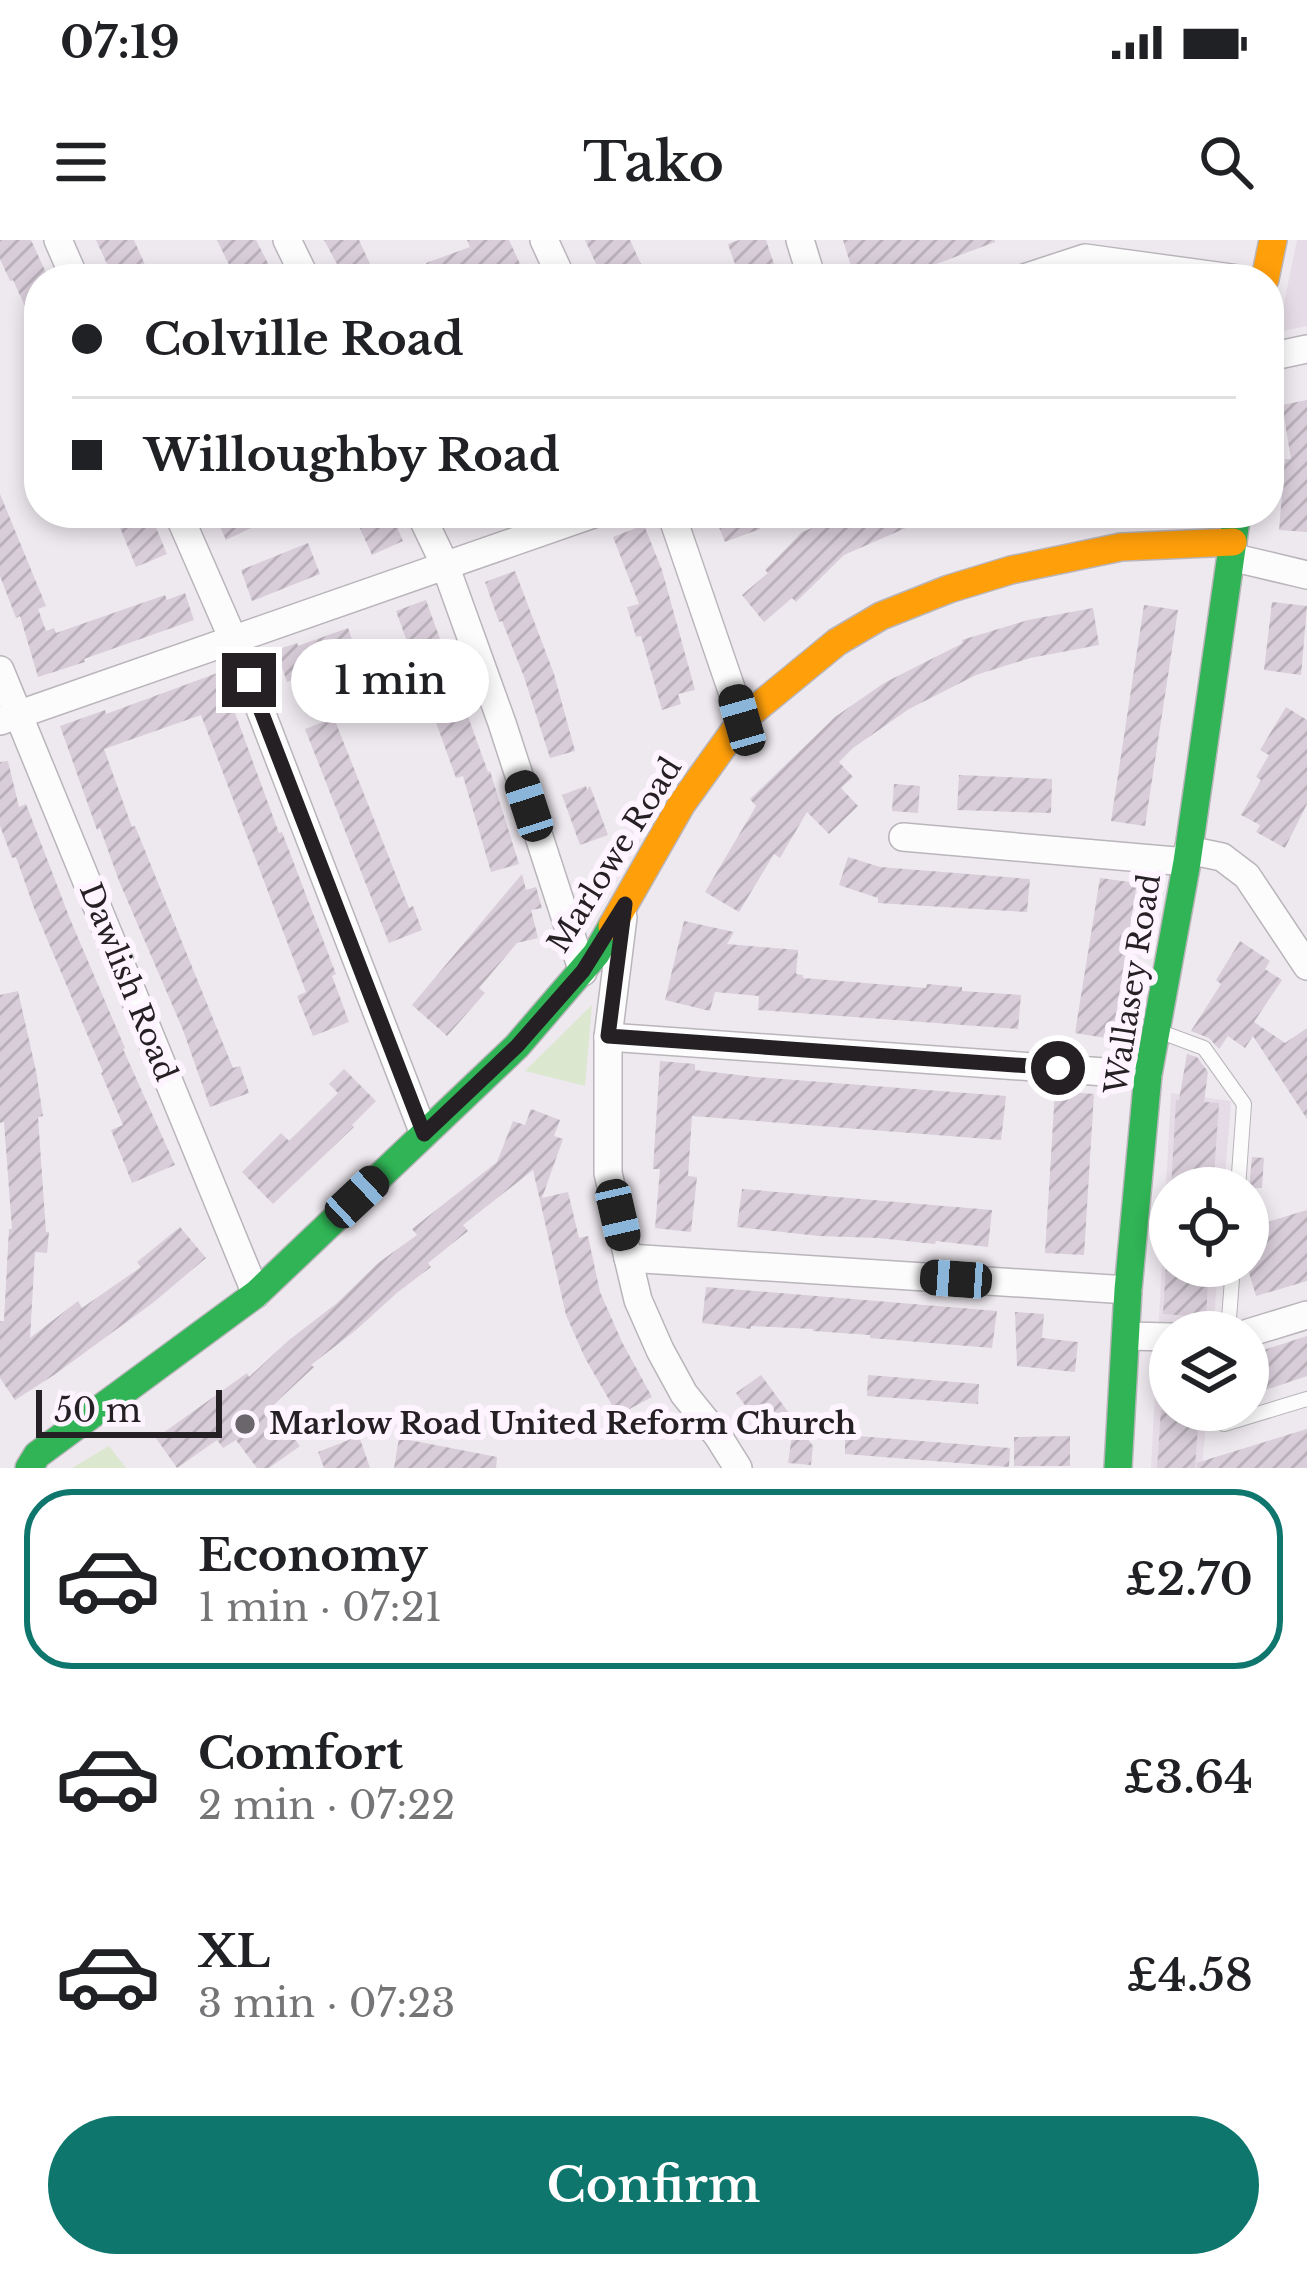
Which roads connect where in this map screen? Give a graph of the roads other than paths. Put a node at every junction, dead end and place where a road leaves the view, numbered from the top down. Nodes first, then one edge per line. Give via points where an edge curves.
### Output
1 (1082, 249) edge
2 (1052, 264) edge
3 (1160, 264) edge
4 (184, 528) edge
5 (427, 528) edge
6 (552, 528) edge
7 (676, 528) edge
8 (1235, 528) edge
9 (1232, 550) junction
10 (445, 565) junction
11 (1307, 575) edge
12 (232, 639) junction
13 (0, 670) edge
14 (10, 718) edge
15 (742, 720) junction
16 (902, 837) dead end
17 (1187, 856) junction
18 (625, 904) junction
19 (1307, 966) edge
20 (583, 971) junction
21 (1156, 1030) junction
22 (608, 1036) junction
23 (1148, 1075) junction
24 (424, 1134) junction
25 (1240, 1167) edge
26 (628, 1258) junction
27 (1129, 1290) junction
28 (256, 1294) junction
29 (1307, 1315) edge
30 (1269, 1327) edge
31 (1127, 1336) junction
32 (1149, 1337) edge
33 (1307, 1400) edge
34 (1269, 1411) edge
35 (28, 1468) edge
36 (738, 1468) edge
37 (1118, 1468) edge

1 - 2 street
1 - 3 street
4 - 12 street
5 - 10 street
6 - 10 street
7 - 15 street
8 - 9 street, Wallasey Road
9 - 11 street
9 - 15 street, Marlowe Road via 1121,547 949,589 837,642
9 - 17 street, Wallasey Road
10 - 12 street
10 - 20 street
12 - 14 street
12 - 24 street
13 - 14 street, Dawlish Road
14 - 28 street, Dawlish Road
15 - 18 street, Marlowe Road
16 - 17 street
17 - 19 street via 1222,857 1247,876
17 - 21 street, Wallasey Road
18 - 20 street, Marlowe Road
18 - 22 street
20 - 24 street, Marlowe Road
21 - 23 street, Wallasey Road
21 - 25 lane via 1204,1048 1244,1104
22 - 23 street
22 - 26 street via 608,1173
23 - 27 street, Wallasey Road
24 - 28 street, Marlowe Road
26 - 27 street
26 - 36 street via 659,1350
27 - 31 street, Wallasey Road
28 - 35 street, Marlowe Road
29 - 30 street
31 - 32 street
31 - 37 street, Wallasey Road
33 - 34 lane

